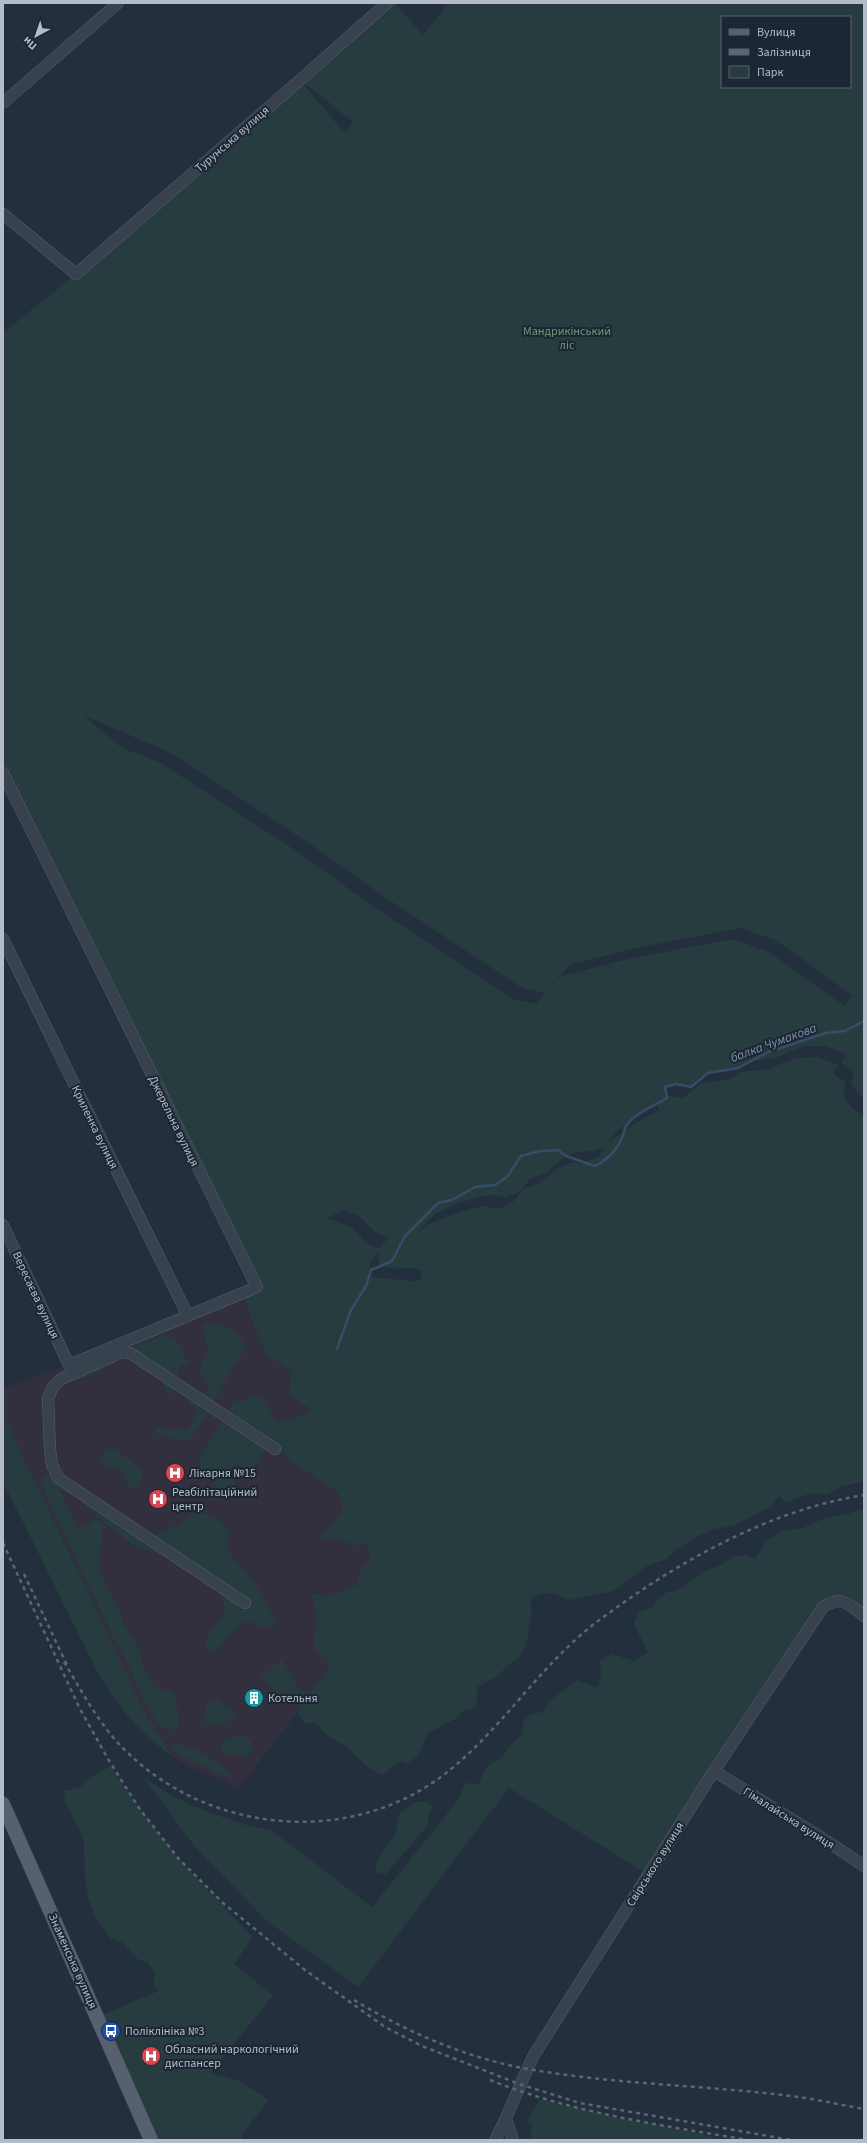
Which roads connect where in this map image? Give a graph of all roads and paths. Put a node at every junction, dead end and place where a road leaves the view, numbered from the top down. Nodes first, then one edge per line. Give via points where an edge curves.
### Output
1 (118, 3) edge
2 (387, 3) edge
3 (3, 103) edge
4 (3, 214) edge
5 (3, 774) edge
6 (3, 939) edge
7 (3, 1225) edge
8 (188, 1316) junction
9 (146, 1334) junction
10 (130, 1353) junction
11 (69, 1365) joint
12 (275, 1449) dead end
13 (245, 1604) dead end
14 (864, 1616) edge
15 (714, 1771) junction
16 (3, 1804) edge
17 (864, 1866) edge
18 (506, 2119) junction
19 (151, 2140) edge
20 (495, 2140) edge
21 (513, 2140) edge

1 - 3 street
2 - 4 street, Турунська вулиця via 76,274
5 - 8 street, Джерельна вулиця via 256,1287
6 - 8 street, Криленка вулиця
7 - 11 street, Вересаєва вулиця
8 - 9 street, Джерельна вулиця
9 - 10 street
9 - 11 street, Джерельна вулиця
10 - 12 street
10 - 13 street via 122,1352 61,1378 53,1387 48,1398 52,1465 58,1478
14 - 15 street, Свірського вулиця via 844,1602 834,1600 823,1607
15 - 17 street, Гімалайська вулиця
15 - 18 street, Свірського вулиця via 534,2055
16 - 19 main road, Знаменська вулиця
18 - 20 street, Свірського вулиця
18 - 21 street

